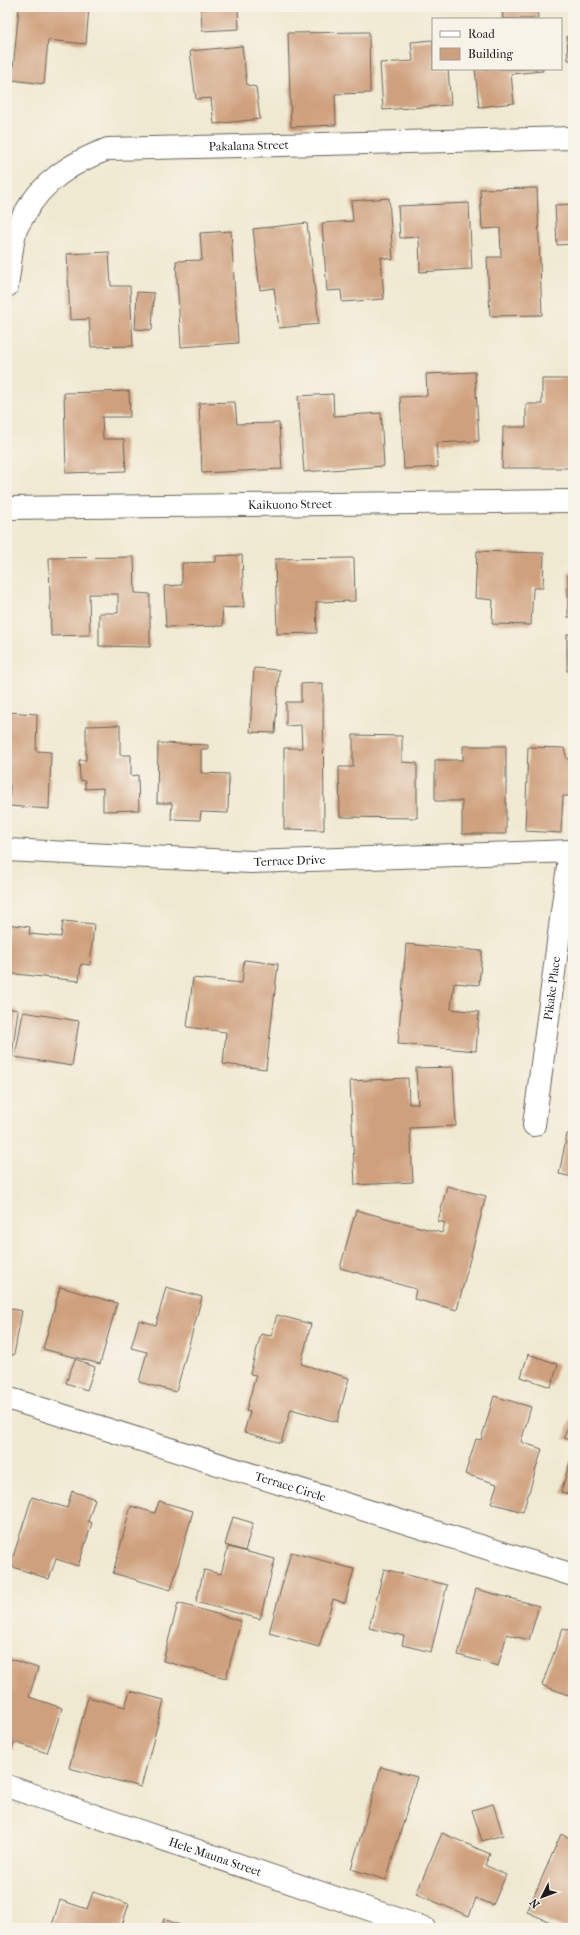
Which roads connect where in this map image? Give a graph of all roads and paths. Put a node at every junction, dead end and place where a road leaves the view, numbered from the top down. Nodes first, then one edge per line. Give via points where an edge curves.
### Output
1 (573, 138) edge
2 (7, 286) edge
3 (573, 501) edge
4 (7, 508) edge
5 (7, 850) edge
6 (571, 851) edge
7 (534, 1125) dead end
8 (7, 1398) edge
9 (573, 1576) edge
10 (7, 1786) edge
11 (424, 1928) edge

1 - 2 street, Pakalana Street via 108,149 84,158 62,171 43,188 28,208 16,231
3 - 4 street, Kaikuono Street
5 - 6 street, Terrace Drive via 251,862
6 - 7 street, Pikake Place
8 - 9 street, Terrace Circle
10 - 11 street, Hele Mauna Street

